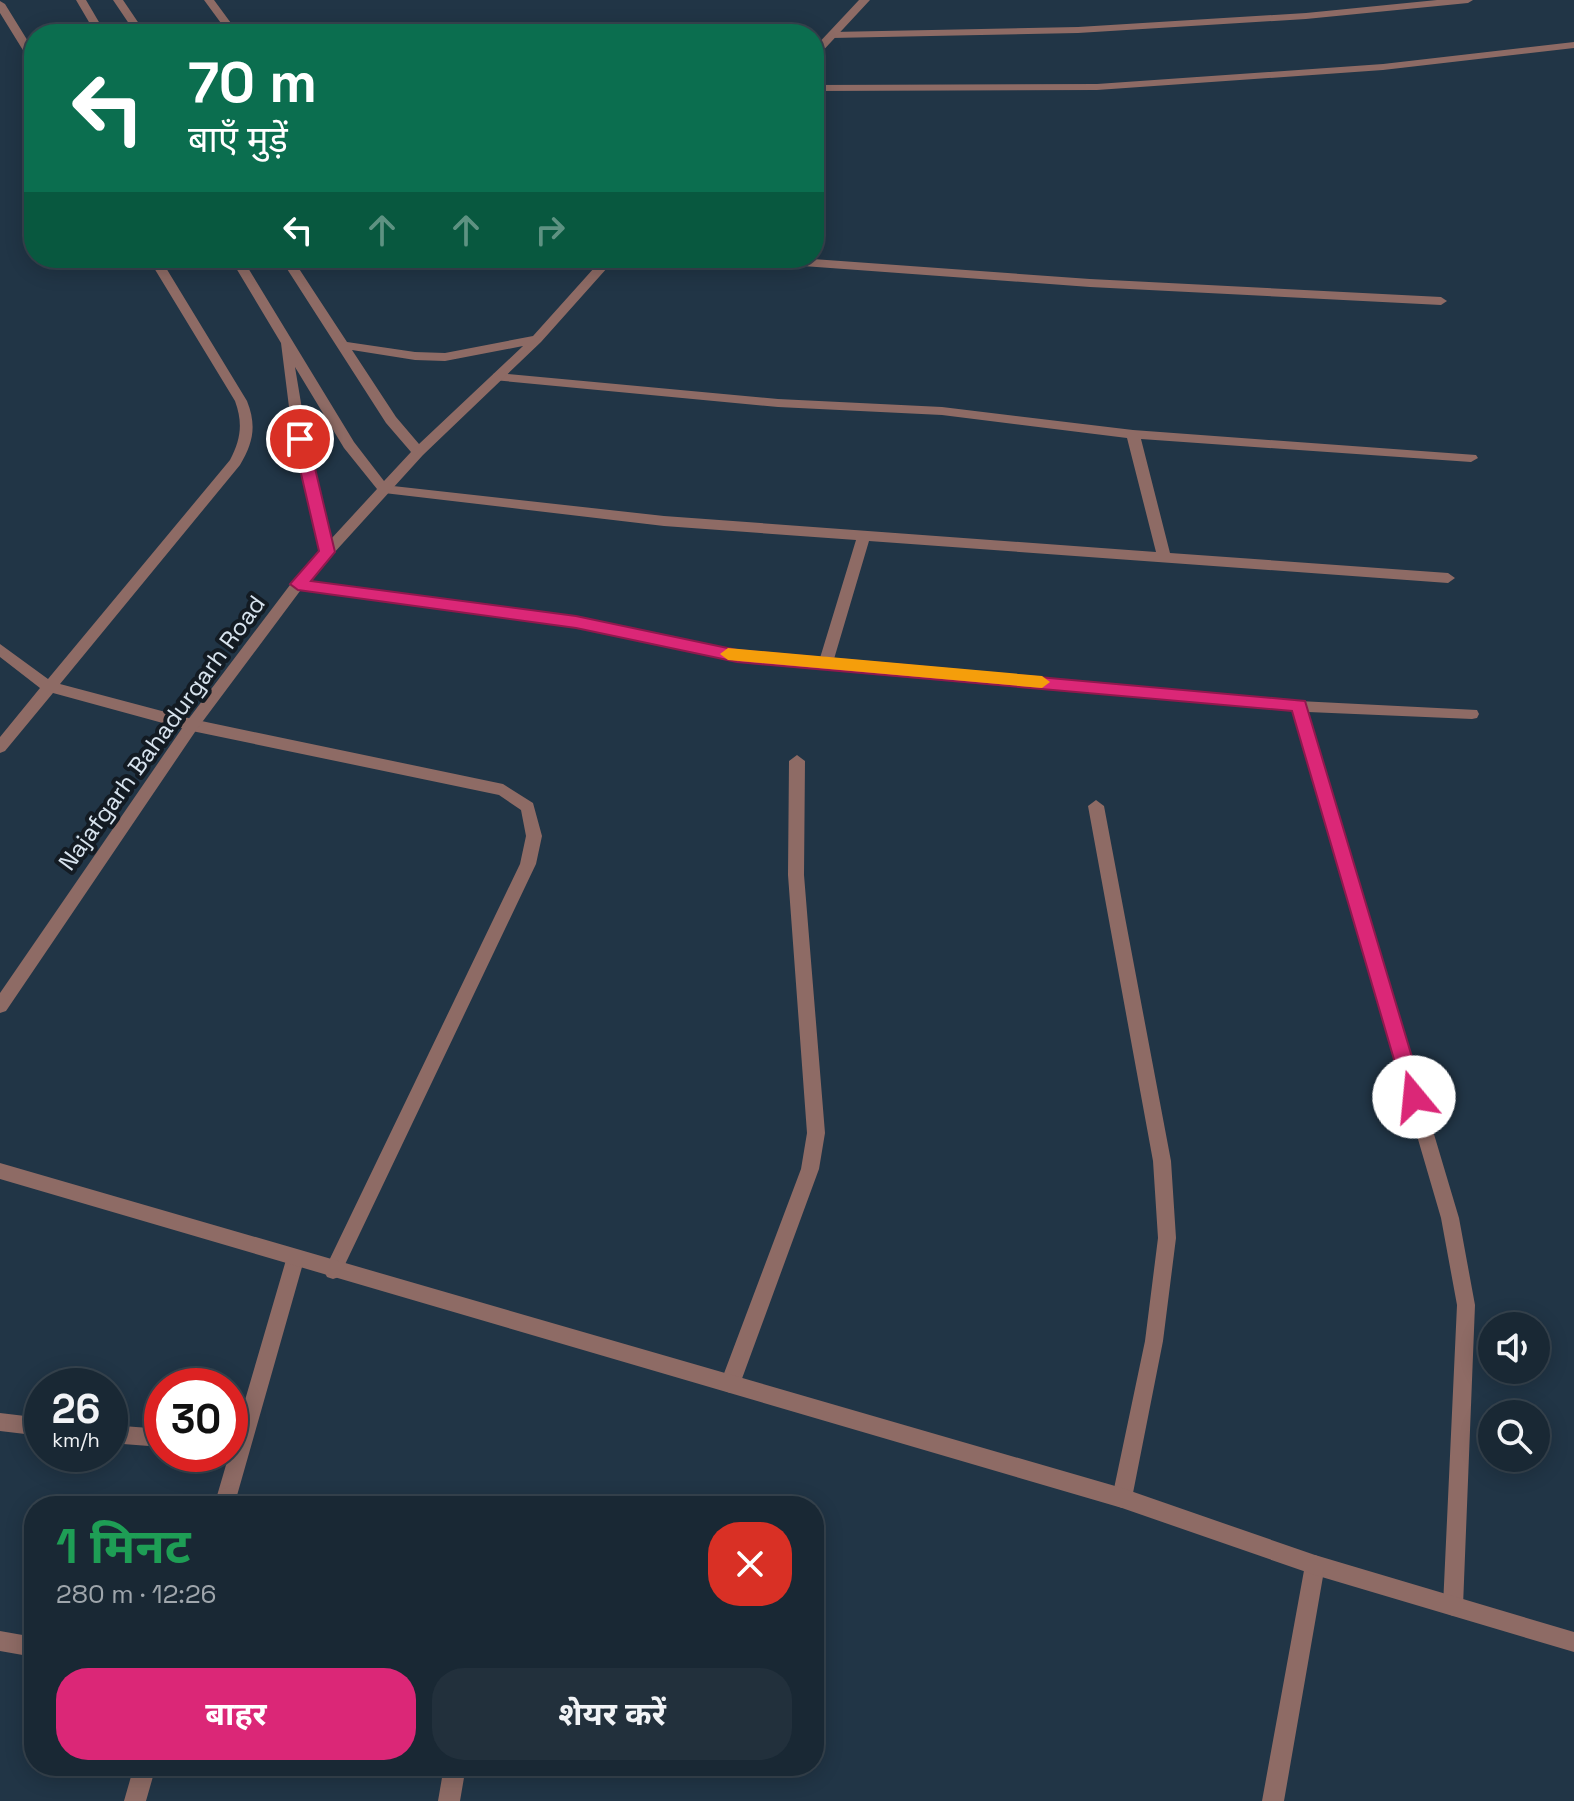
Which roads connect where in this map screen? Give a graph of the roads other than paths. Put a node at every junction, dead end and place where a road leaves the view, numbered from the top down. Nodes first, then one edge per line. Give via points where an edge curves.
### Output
1 (81, 0) edge
2 (118, 0) edge
3 (209, 0) edge
4 (865, 0) edge
5 (1468, 0) edge
6 (1439, 2) edge
7 (0, 4) edge
8 (95, 24) edge
9 (134, 24) edge
10 (227, 24) edge
11 (832, 35) junction
12 (824, 43) edge
13 (24, 44) edge
14 (1574, 45) edge
15 (824, 88) edge
16 (824, 263) edge
17 (160, 268) edge
18 (242, 268) edge
19 (292, 268) edge
20 (601, 268) edge
21 (1441, 301) dead end
22 (285, 338) junction
23 (537, 339) junction
24 (342, 345) junction
25 (497, 377) junction
26 (1133, 434) junction
27 (418, 452) junction
28 (1471, 458) dead end
29 (384, 489) junction
30 (863, 538) junction
31 (327, 552) junction
32 (1164, 556) junction
33 (1448, 578) dead end
34 (298, 584) junction
35 (0, 649) edge
36 (825, 665) junction
37 (47, 686) junction
38 (1299, 706) junction
39 (1472, 714) dead end
40 (192, 725) junction
41 (0, 747) edge
42 (797, 761) dead end
43 (1096, 806) dead end
44 (0, 1006) edge
45 (0, 1171) edge
46 (295, 1260) junction
47 (333, 1271) junction
48 (730, 1384) junction
49 (248, 1407) edge
50 (0, 1422) edge
51 (24, 1425) edge
52 (231, 1472) edge
53 (226, 1496) edge
54 (1122, 1498) junction
55 (1315, 1565) junction
56 (1453, 1606) junction
57 (0, 1641) edge
58 (1574, 1642) edge
59 (24, 1645) edge
60 (142, 1776) edge
61 (453, 1776) edge
62 (135, 1801) edge
63 (449, 1801) edge
64 (1273, 1801) edge

1 - 8 street
2 - 9 street
3 - 10 street
4 - 11 street
5 - 6 street
6 - 11 street via 1078,30
7 - 13 street
11 - 12 street
14 - 15 street via 1383,67 1097,87
16 - 21 street
17 - 37 street via 241,401 250,438
18 - 22 street
19 - 24 street
20 - 23 street, Najafgarh Bahadurgarh Road
22 - 29 street via 349,445
22 - 31 street via 300,439
23 - 24 street via 445,357
23 - 25 street, Najafgarh Bahadurgarh Road
24 - 27 street
25 - 26 street via 778,403 942,411
25 - 27 street, Najafgarh Bahadurgarh Road
26 - 28 street
26 - 32 street
27 - 29 street, Najafgarh Bahadurgarh Road
29 - 30 street
29 - 31 street, Najafgarh Bahadurgarh Road
30 - 32 street
30 - 36 street
31 - 34 street, Najafgarh Bahadurgarh Road
32 - 33 street
34 - 36 street via 576,622 737,656
34 - 40 street, Najafgarh Bahadurgarh Road
35 - 37 street
36 - 38 street
37 - 40 street
37 - 41 street
38 - 39 street
38 - 56 street via 1450,1218 1466,1305
40 - 44 street, Najafgarh Bahadurgarh Road
40 - 47 street via 503,790 528,807 534,836 528,864
42 - 48 street via 798,920 816,1133 810,1169
43 - 54 street via 1162,1161 1167,1238 1154,1341
45 - 46 street
46 - 47 street
46 - 49 street
47 - 48 street
48 - 54 street
50 - 51 street
52 - 53 street
54 - 55 street
55 - 56 street
55 - 64 street
56 - 58 street
57 - 59 street
60 - 62 street
61 - 63 street

